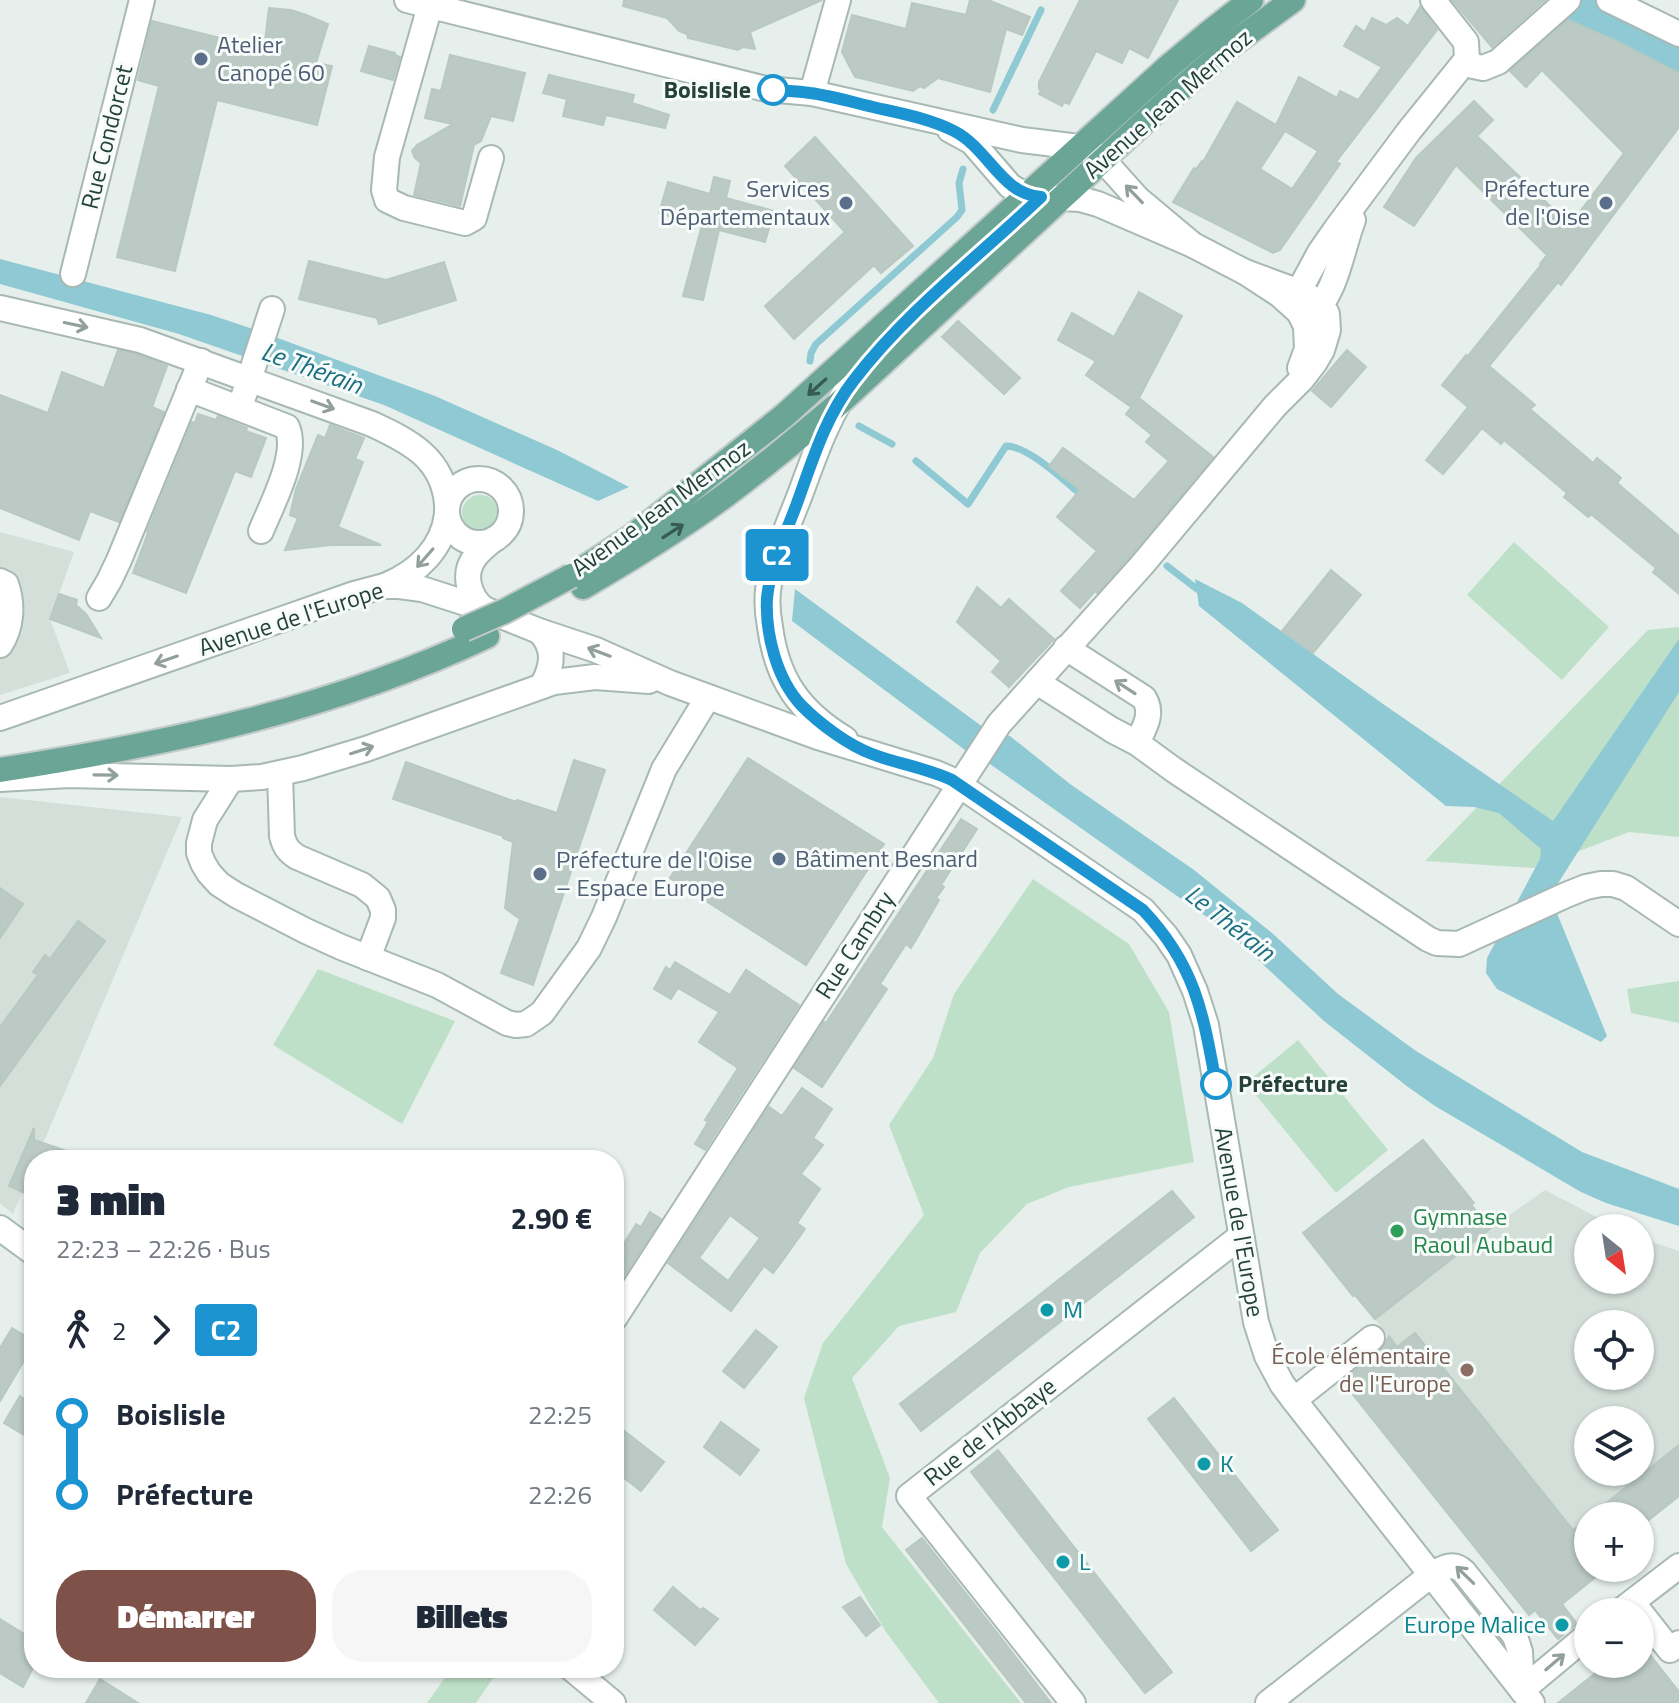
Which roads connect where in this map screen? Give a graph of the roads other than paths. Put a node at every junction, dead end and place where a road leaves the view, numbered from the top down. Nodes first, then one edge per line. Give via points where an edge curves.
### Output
1 (142, 0) edge
2 (838, 0) edge
3 (1251, 0) edge
4 (1261, 0) edge
5 (1293, 0) edge
6 (1433, 0) edge
7 (1568, 0) edge
8 (1609, 0) edge
9 (418, 3) edge
10 (502, 11) edge
11 (1679, 34) edge
12 (1466, 59) junction
13 (812, 93) junction
14 (922, 118) junction
15 (1022, 140) junction
16 (1091, 152) junction
17 (491, 158) dead end
18 (1057, 168) junction
19 (1043, 192) junction
20 (1193, 245) junction
21 (73, 274) dead end
22 (1303, 304) junction
23 (0, 308) edge
24 (270, 318) dead end
25 (201, 361) junction
26 (252, 372) junction
27 (189, 389) junction
28 (835, 407) junction
29 (240, 409) junction
30 (447, 509) junction
31 (261, 531) dead end
32 (494, 539) junction
33 (0, 581) edge
34 (577, 581) junction
35 (384, 586) junction
36 (99, 598) dead end
37 (484, 609) junction
38 (539, 631) junction
39 (475, 633) junction
40 (0, 645) edge
41 (1066, 648) junction
42 (1037, 682) junction
43 (670, 683) junction
44 (542, 686) junction
45 (708, 697) junction
46 (0, 718) edge
47 (1137, 743) junction
48 (0, 753) edge
49 (870, 754) junction
50 (0, 770) edge
51 (280, 774) junction
52 (965, 774) junction
53 (0, 779) edge
54 (231, 779) junction
55 (1679, 924) edge
56 (368, 958) junction
57 (0, 1228) edge
58 (1241, 1236) junction
59 (24, 1246) edge
60 (624, 1303) edge
61 (1372, 1338) dead end
62 (1294, 1400) junction
63 (1679, 1566) edge
64 (1431, 1575) junction
65 (1646, 1598) edge
66 (1654, 1633) edge
67 (1679, 1643) edge
68 (1574, 1649) edge
69 (583, 1678) edge
70 (1527, 1696) edge
71 (613, 1703) edge
72 (1073, 1703) edge
73 (1268, 1703) edge

1 - 21 street, Rue Condorcet
2 - 13 street
3 - 16 main road, Avenue Jean Mermoz via 1183,54
4 - 16 street
5 - 16 main road, Avenue Jean Mermoz
6 - 12 street via 1466,42
7 - 12 street via 1498,62 1477,69
8 - 11 street
9 - 10 street
9 - 17 street via 387,157 387,200 465,223 474,218
10 - 13 street via 766,89
12 - 22 street via 1376,175 1352,222 1334,282
13 - 14 street
14 - 15 street
14 - 19 street via 956,132
15 - 16 street
15 - 18 street via 1038,147
16 - 18 main road, Avenue Jean Mermoz
16 - 19 main road, Avenue Jean Mermoz
20 -> 16 street
18 - 19 main road, Avenue Jean Mermoz
19 - 20 street via 1098,204
19 - 28 main road, Avenue Jean Mermoz
19 -> 34 main road, Avenue Jean Mermoz via 1009,212 785,415
20 - 22 street
22 - 41 street, Rue Cambry via 1306,354 1275,406
23 -> 25 street via 140,340
24 - 26 street
25 - 26 street
25 - 27 street
26 - 29 street
26 -> 30 street via 417,448 446,490
27 - 29 street
27 - 36 street
34 -> 28 main road, Avenue Jean Mermoz via 659,541
28 - 49 street via 778,552 768,614 777,661 790,691 821,722
29 - 31 street via 287,427 292,437 290,459
30 - 32 street via 451,529 463,540
30 - 32 street via 455,490 468,481 498,485 508,497 511,513 506,528
30 -> 35 street via 443,532 424,561
32 - 37 street via 475,556 469,572 473,598
33 - 40 street via 11,600 7,634
34 - 39 main road, Avenue Jean Mermoz, bridge via 517,605
35 - 37 street, Avenue de l'Europe via 422,589
35 -> 46 street, Avenue de l'Europe
37 - 38 street, Avenue de l'Europe
43 -> 38 street, Avenue de l'Europe
38 - 44 street via 552,655
39 - 48 main road, Avenue Jean Mermoz via 224,711
39 - 50 main road, Avenue Jean Mermoz via 407,670 262,718
41 - 42 street, Rue Cambry
47 -> 41 street via 1148,721 1144,698
42 - 47 street
42 - 52 street, Rue Cambry via 999,724
43 - 44 street, Avenue de l'Europe via 595,677
43 - 45 street, Avenue de l'Europe
51 -> 44 street, Avenue de l'Europe
45 - 49 street, Avenue de l'Europe
45 - 56 street via 664,769 593,941 534,1020 507,1023 425,979
47 - 55 street via 1437,943 1459,944 1601,884 1626,888
49 - 52 street, Avenue de l'Europe via 936,773
51 - 54 street, Avenue de l'Europe
51 - 56 street via 284,846 378,898 383,918
52 - 58 street, Avenue de l'Europe via 1143,910 1179,955 1206,1025
52 - 60 street, Rue Cambry
53 -> 54 street, Avenue de l'Europe
54 - 56 street via 205,820 199,843 209,873 236,895
57 - 59 street
58 - 62 street, Avenue de l'Europe via 1261,1339
58 - 72 street, Rue de l'Abbaye via 909,1496
61 - 62 street
62 - 64 street, Avenue de l'Europe
63 - 65 street
64 - 70 street, Avenue de l'Europe
64 - 73 street
66 - 67 street via 1670,1650
70 -> 68 street
69 - 71 street

